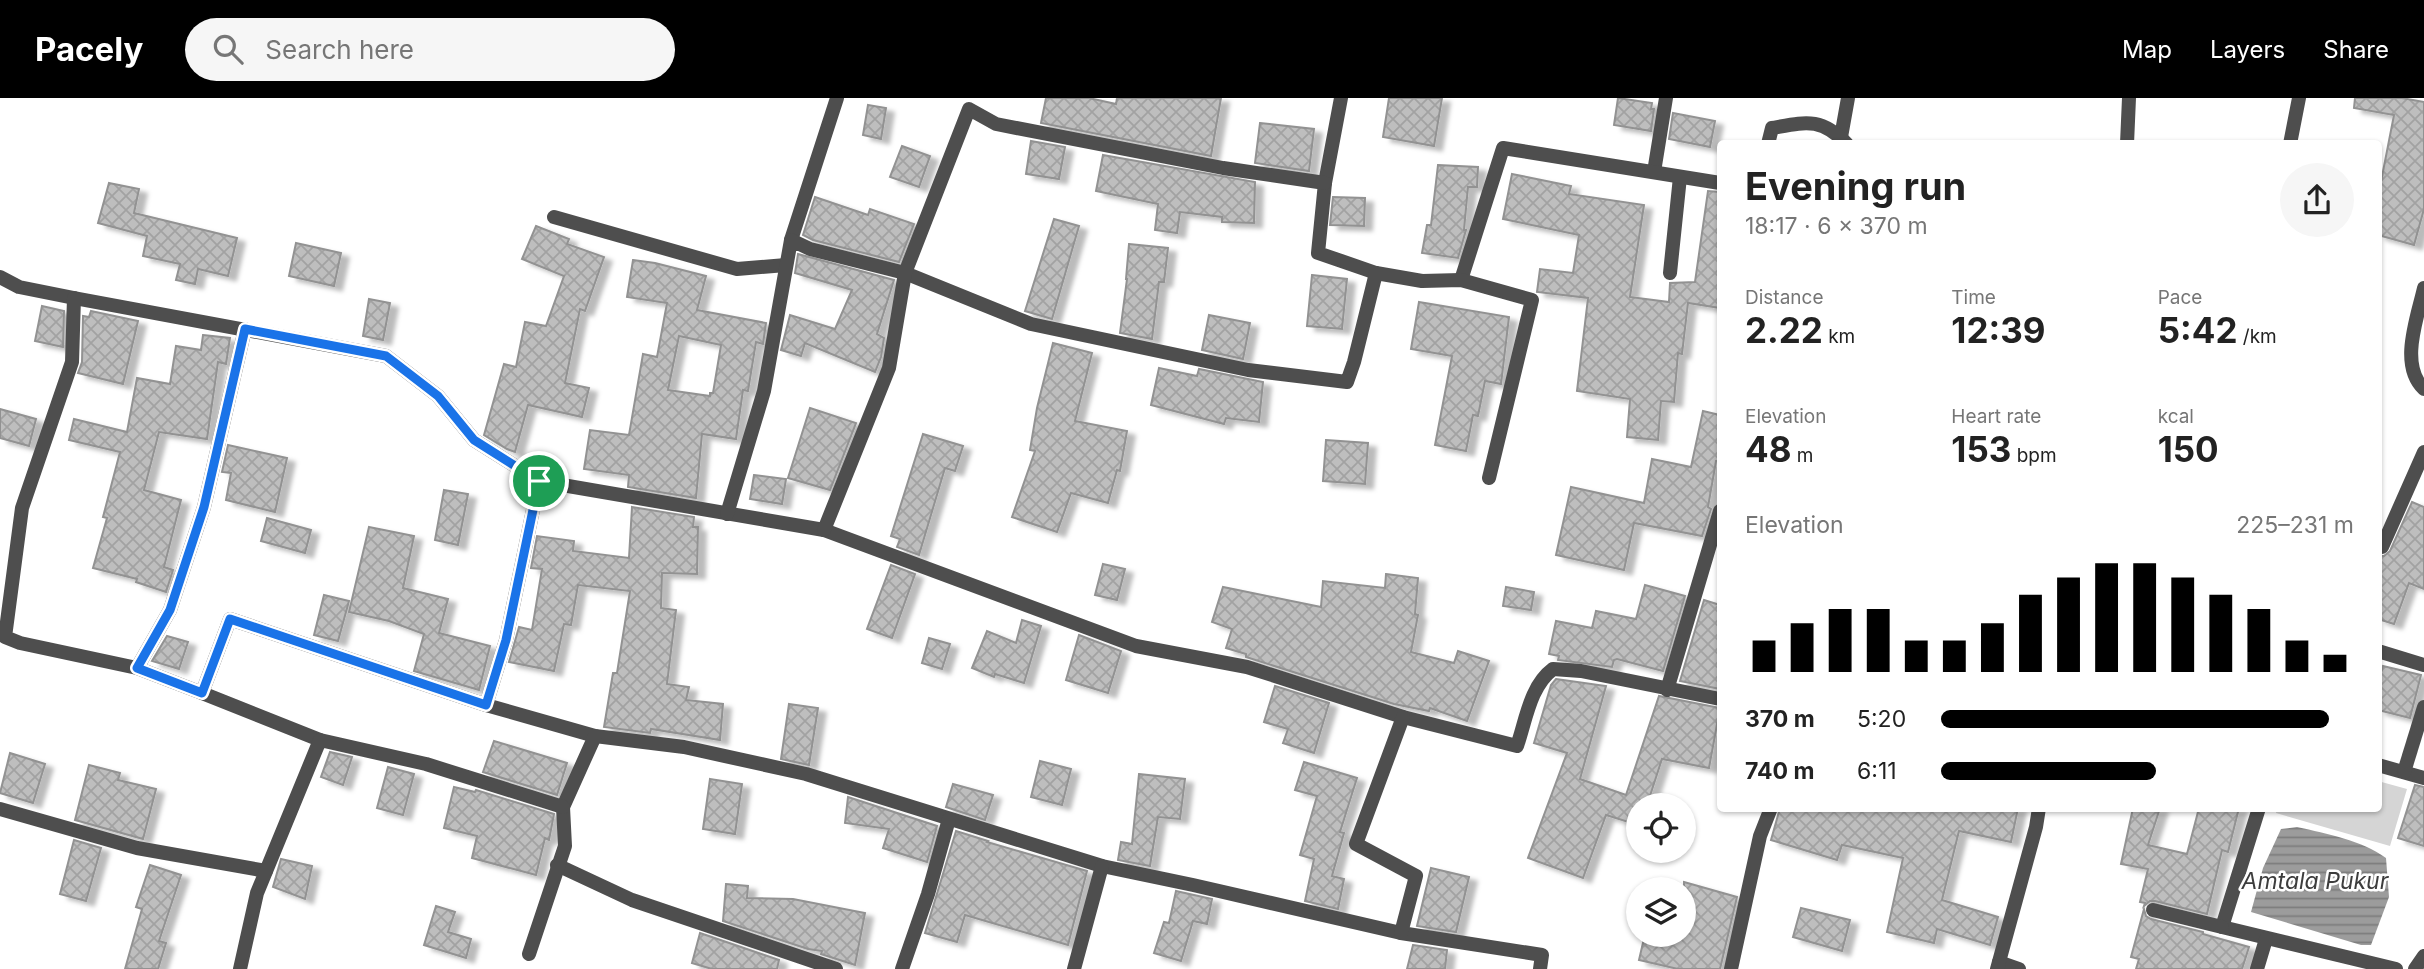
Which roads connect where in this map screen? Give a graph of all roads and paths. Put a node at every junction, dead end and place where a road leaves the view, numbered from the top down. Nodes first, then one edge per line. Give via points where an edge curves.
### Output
1 (837, 98) edge
2 (1341, 98) edge
3 (1666, 98) edge
4 (1848, 98) edge
5 (2129, 98) edge
6 (2299, 98) edge
7 (1770, 140) edge
8 (1844, 140) edge
9 (2127, 140) edge
10 (2291, 140) edge
11 (1654, 173) junction
12 (1680, 177) junction
13 (1325, 183) junction
14 (1717, 183) edge
15 (554, 217) dead end
16 (791, 240) junction
17 (786, 265) junction
18 (905, 273) junction
19 (1376, 273) junction
20 (1670, 273) dead end
21 (0, 277) edge
22 (1461, 280) junction
23 (2424, 288) edge
24 (74, 298) junction
25 (245, 329) junction
26 (2424, 389) edge
27 (2424, 452) edge
28 (1489, 478) dead end
29 (539, 481) junction
30 (727, 514) junction
31 (1717, 521) edge
32 (824, 530) junction
33 (2382, 547) dead end
34 (2, 636) edge
35 (2382, 651) edge
36 (2424, 665) edge
37 (137, 668) junction
38 (1667, 690) junction
39 (202, 693) junction
40 (1717, 698) edge
41 (486, 705) junction
42 (2424, 706) edge
43 (1403, 717) junction
44 (595, 736) junction
45 (320, 740) junction
46 (2382, 766) edge
47 (2404, 772) junction
48 (2424, 778) edge
49 (564, 807) junction
50 (0, 809) edge
51 (1769, 812) edge
52 (2038, 812) edge
53 (2258, 812) edge
54 (949, 819) junction
55 (557, 865) junction
56 (1102, 866) junction
57 (266, 870) junction
58 (2152, 909) dead end
59 (2222, 927) junction
60 (1401, 933) junction
61 (2266, 939) junction
62 (529, 954) dead end
63 (2424, 956) edge
64 (1998, 965) edge
65 (240, 969) edge
66 (836, 969) edge
67 (902, 969) edge
68 (1074, 969) edge
69 (1540, 969) edge
70 (1731, 969) edge
71 (2019, 969) edge
72 (2257, 969) edge
73 (2396, 969) edge
74 (2415, 969) edge

1 - 16 street
2 - 13 street
3 - 11 street
4 - 8 street
5 - 9 street
6 - 10 street
7 - 8 street via 1772,128 1807,121
11 - 12 street
11 - 22 street via 1503,148
12 - 14 street
12 - 20 street
13 - 18 street via 996,124 969,109
13 - 19 street via 1318,253
15 - 17 street via 737,270
16 - 17 street
16 - 18 street
17 - 30 street via 764,391
18 - 19 street via 1031,324 1248,370 1347,382
18 - 32 street via 889,368
19 - 22 street via 1422,281
21 - 24 street via 19,287
22 - 28 street via 1532,300
23 - 26 street via 2411,346 2415,380
24 - 25 street
24 - 34 street via 72,362 22,508
25 - 29 street via 386,356 438,396 474,440
25 - 37 street via 204,507 170,610
27 - 33 street
29 - 30 street
29 - 41 street via 506,640
30 - 32 street
31 - 38 street
32 - 43 street via 1136,646 1247,667
34 - 37 street
35 - 36 street
37 - 39 street
38 - 40 street
38 - 43 street via 1553,669 1537,686 1517,746
39 - 41 street via 230,619
39 - 45 street
41 - 44 street
42 - 47 street
43 - 60 street via 1356,844 1416,876
44 - 49 street
44 - 54 street via 684,747 806,774
45 - 49 street via 426,764
45 - 57 street
46 - 47 street
47 - 48 street
49 - 55 street via 565,846
50 - 57 street via 137,848
51 - 70 street via 1760,835
52 - 64 street
53 - 59 street
54 - 56 street
54 - 67 street
55 - 62 street
55 - 66 street via 632,900
56 - 60 street
56 - 68 street
57 - 65 street
58 - 59 street
59 - 61 street
60 - 69 street via 1542,955
61 - 72 street
61 - 73 street
63 - 74 street
64 - 71 street

